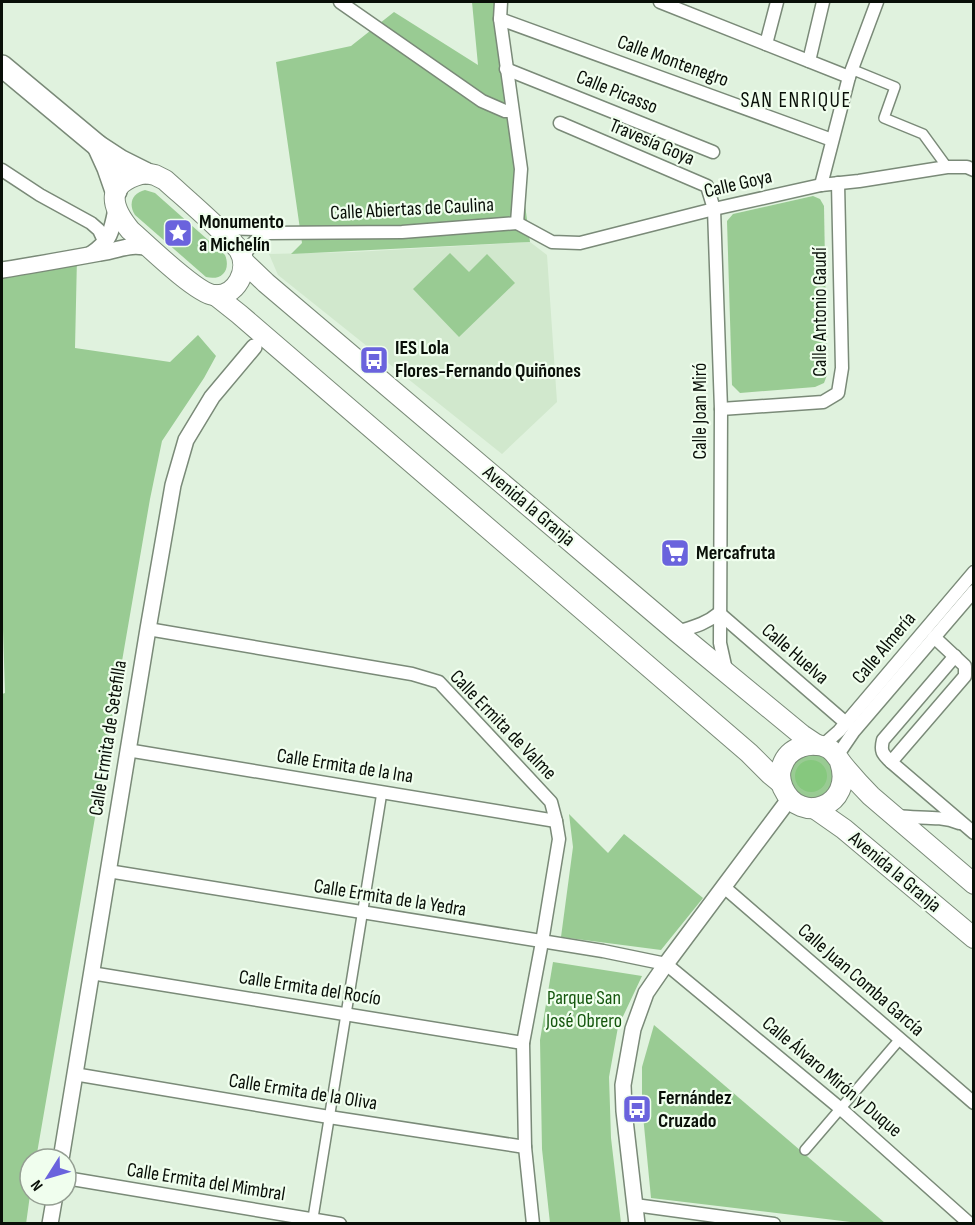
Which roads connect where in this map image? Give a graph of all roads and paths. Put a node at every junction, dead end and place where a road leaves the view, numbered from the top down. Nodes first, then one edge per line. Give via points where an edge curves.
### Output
1 (340, 2) edge
2 (501, 2) edge
3 (660, 2) edge
4 (777, 2) edge
5 (824, 2) edge
6 (877, 2) edge
7 (501, 19) junction
8 (766, 44) junction
9 (809, 61) junction
10 (2, 66) edge
11 (506, 69) junction
12 (850, 73) junction
13 (512, 111) junction
14 (560, 123) dead end
15 (832, 140) junction
16 (98, 146) junction
17 (712, 152) dead end
18 (947, 167) junction
19 (974, 170) edge
20 (2, 171) edge
21 (145, 173) junction
22 (838, 183) junction
23 (821, 185) junction
24 (116, 206) junction
25 (714, 209) junction
26 (91, 223) junction
27 (517, 223) junction
28 (219, 228) junction
29 (266, 232) junction
30 (105, 243) junction
31 (151, 248) junction
32 (89, 255) junction
33 (243, 260) junction
34 (2, 270) edge
35 (215, 295) junction
36 (252, 325) junction
37 (276, 346) junction
38 (254, 347) junction
39 (721, 409) junction
40 (974, 572) edge
41 (974, 591) edge
42 (719, 613) junction
43 (147, 629) junction
44 (677, 632) junction
45 (934, 637) junction
46 (954, 656) junction
47 (726, 672) junction
48 (846, 723) junction
49 (127, 750) junction
50 (829, 752) junction
51 (891, 762) junction
52 (786, 791) junction
53 (382, 792) junction
54 (814, 808) junction
55 (893, 815) junction
56 (556, 821) junction
57 (970, 829) edge
58 (108, 871) junction
59 (974, 884) edge
60 (724, 887) junction
61 (363, 913) junction
62 (974, 938) edge
63 (542, 942) junction
64 (666, 964) junction
65 (91, 973) junction
66 (346, 1014) junction
67 (900, 1039) junction
68 (523, 1043) junction
69 (74, 1074) junction
70 (974, 1103) edge
71 (840, 1109) junction
72 (329, 1117) junction
73 (63, 1147) edge
74 (525, 1147) junction
75 (805, 1149) dead end
76 (78, 1180) edge
77 (635, 1205) junction
78 (53, 1207) edge
79 (956, 1217) edge
80 (312, 1221) edge
81 (50, 1224) edge
82 (340, 1224) edge
83 (533, 1224) edge
84 (637, 1224) edge
85 (774, 1224) edge
86 (970, 1224) edge

1 - 13 street via 482,101
2 - 7 street, Calle Abiertas de Caulina
3 - 8 street
4 - 8 street
5 - 9 street
6 - 12 street
7 - 11 street, Calle Abiertas de Caulina
7 - 15 street, Calle Montenegro
8 - 9 street
9 - 12 street
10 - 16 highway
11 - 13 street, Calle Abiertas de Caulina
11 - 17 street, Calle Picasso
12 - 15 street
12 - 18 street via 895,87 884,118 923,134
13 - 27 street, Calle Abiertas de Caulina via 521,169
14 - 25 street, Travesía Goya via 706,186
15 - 23 street
16 - 21 highway
16 - 24 highway via 108,168
18 - 19 street, Calle Goya
18 - 22 street, Calle Goya
20 - 26 street
21 - 24 main road via 121,184
21 - 28 main road, Avenida la Granja via 165,180
22 - 23 street, Calle Goya
22 - 39 street, Calle Antonio Gaudí via 842,368 838,393 823,402
23 - 25 street, Calle Goya
24 - 26 street via 98,223
24 - 30 street
24 - 31 main road, Avenida la Granja via 130,230
25 - 27 street, Calle Goya via 580,243 552,242
25 - 39 street, Calle Joan Miró
26 - 30 street
27 - 29 street, Calle Abiertas de Caulina via 402,232
28 - 29 street, Calle Abiertas de Caulina
28 - 33 main road, Avenida la Granja via 238,248
29 - 33 street via 253,243
30 - 32 street
31 - 32 street via 134,245
31 - 35 main road, Avenida la Granja via 198,289
32 - 34 street
33 - 35 main road via 235,287
33 - 44 main road, Avenida la Granja
35 - 36 main road, Avenida la Granja
36 - 37 main road, Avenida la Granja
36 - 38 street
37 - 38 street
37 - 52 main road, Avenida la Granja via 722,730
38 - 43 street, Calle Ermita de Setefilla via 212,397 186,440 173,485
39 - 42 street, Calle Joan Miró
40 - 48 street, Calle Almería
41 - 45 street, Calle Almería
42 - 44 street via 699,626
42 - 47 street, Calle Joan Miró
42 - 48 street, Calle Huelva
43 - 49 street, Calle Ermita de Setefilla
43 - 56 street, Calle Ermita de Valme via 412,674 439,682 551,802
44 - 47 main road, Avenida la Granja
45 - 46 street
45 - 50 street, Calle Almería via 854,731
46 - 51 street via 883,740 883,755
46 - 51 street via 965,666 965,676
47 - 50 main road, Avenida la Granja via 802,735
48 - 50 street, Calle Almería
49 - 53 street, Calle Ermita de la Ina
49 - 58 street, Calle Ermita de Setefilla
50 - 52 main road via 802,746 794,750 780,774
50 - 54 main road via 843,771 844,779 840,792 830,803
50 - 55 main road, Avenida la Granja
51 - 57 street
52 - 54 main road, Avenida la Granja via 796,804
52 - 60 street
53 - 56 street, Calle Ermita de la Ina
53 - 61 street
54 - 62 main road, Avenida la Granja
55 - 57 street via 950,819
55 - 59 main road, Avenida la Granja
56 - 63 street, Calle Ermita de Valme via 559,839
58 - 61 street, Calle Ermita de la Yedra
58 - 65 street, Calle Ermita de Setefilla
60 - 64 street
60 - 67 street, Calle Juan Comba García
61 - 63 street, Calle Ermita de la Yedra
61 - 66 street
63 - 64 street, Calle Ermita de la Yedra
63 - 68 street, Calle Ermita de Valme
64 - 71 street, Calle Álvaro Mirón y Duque
64 - 77 street via 646,993 633,1029 623,1085
65 - 66 street, Calle Ermita del Rocío
65 - 69 street, Calle Ermita de Setefilla
66 - 68 street, Calle Ermita del Rocío
66 - 72 street
67 - 70 street, Calle Juan Comba García
67 - 71 street
68 - 74 street, Calle Ermita de Valme
69 - 72 street, Calle Ermita de la Oliva
69 - 73 street, Calle Ermita de Setefilla
71 - 75 street
71 - 79 street, Calle Álvaro Mirón y Duque
72 - 74 street, Calle Ermita de la Oliva
72 - 80 street
74 - 83 street, Calle Ermita de Valme
76 - 80 street, Calle Ermita del Mimbral
77 - 84 street
77 - 85 street
78 - 81 street
79 - 86 street, Calle Álvaro Mirón y Duque
80 - 82 street, Calle Ermita del Mimbral

